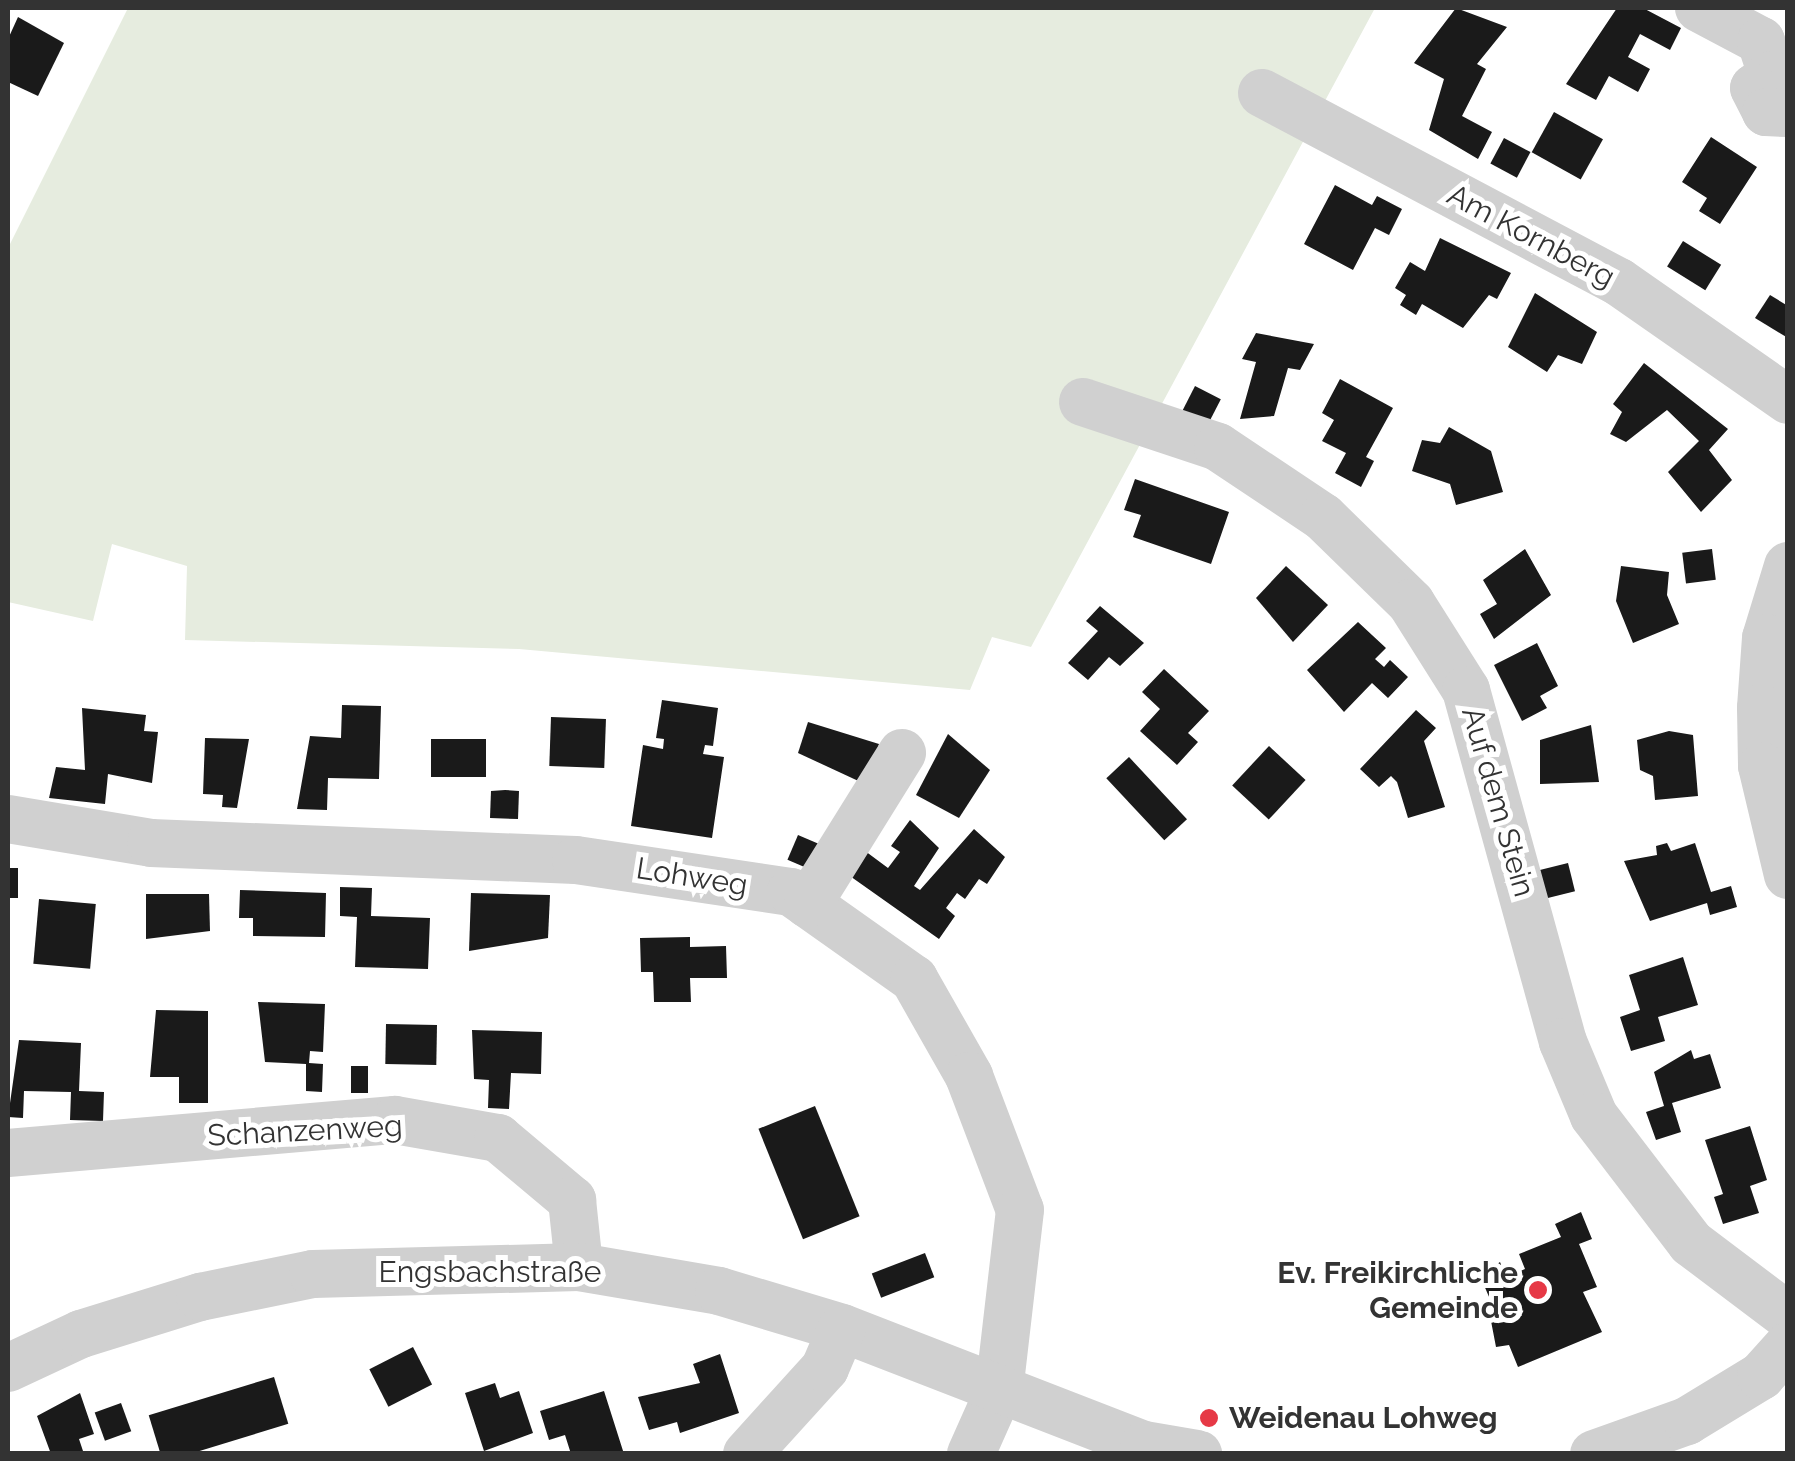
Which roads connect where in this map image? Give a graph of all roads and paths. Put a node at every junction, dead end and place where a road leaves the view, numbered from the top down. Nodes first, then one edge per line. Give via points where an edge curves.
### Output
1 (1699, 8) edge
2 (1777, 63) edge
3 (1262, 93) dead end
4 (1788, 400) edge
5 (1083, 402) dead end
6 (1788, 566) edge
7 (902, 754) dead end
8 (8, 819) edge
9 (1788, 874) edge
10 (808, 904) junction
11 (8, 1153) edge
12 (579, 1267) junction
13 (1788, 1316) edge
14 (842, 1328) junction
15 (1788, 1346) edge
16 (8, 1368) edge
17 (999, 1391) junction
18 (747, 1454) edge
19 (971, 1454) edge
20 (1198, 1454) edge
21 (1594, 1454) edge

1 - 2 street
3 - 4 street, Am Kornberg via 1619,282
5 - 13 street, Auf dem Stein via 1218,447 1323,516 1411,603 1466,690 1563,1042 1594,1116 1692,1242
6 - 9 street via 1766,638 1761,708 1762,766
7 - 10 street
8 - 10 street, Lohweg via 151,842 576,860 791,892
10 - 17 street, Lohweg via 914,979 970,1076 1020,1210
11 - 12 street, Schanzenweg via 396,1120 498,1138 572,1200
12 - 14 street, Engsbachstraße via 719,1291
12 - 16 street, Engsbachstraße via 313,1274 200,1297 81,1334
14 - 17 street, Engsbachstraße
14 - 18 street via 825,1368
15 - 21 street via 1761,1376 1688,1421
17 - 19 street, Lohweg
17 - 20 street, Engsbachstraße via 1144,1445

